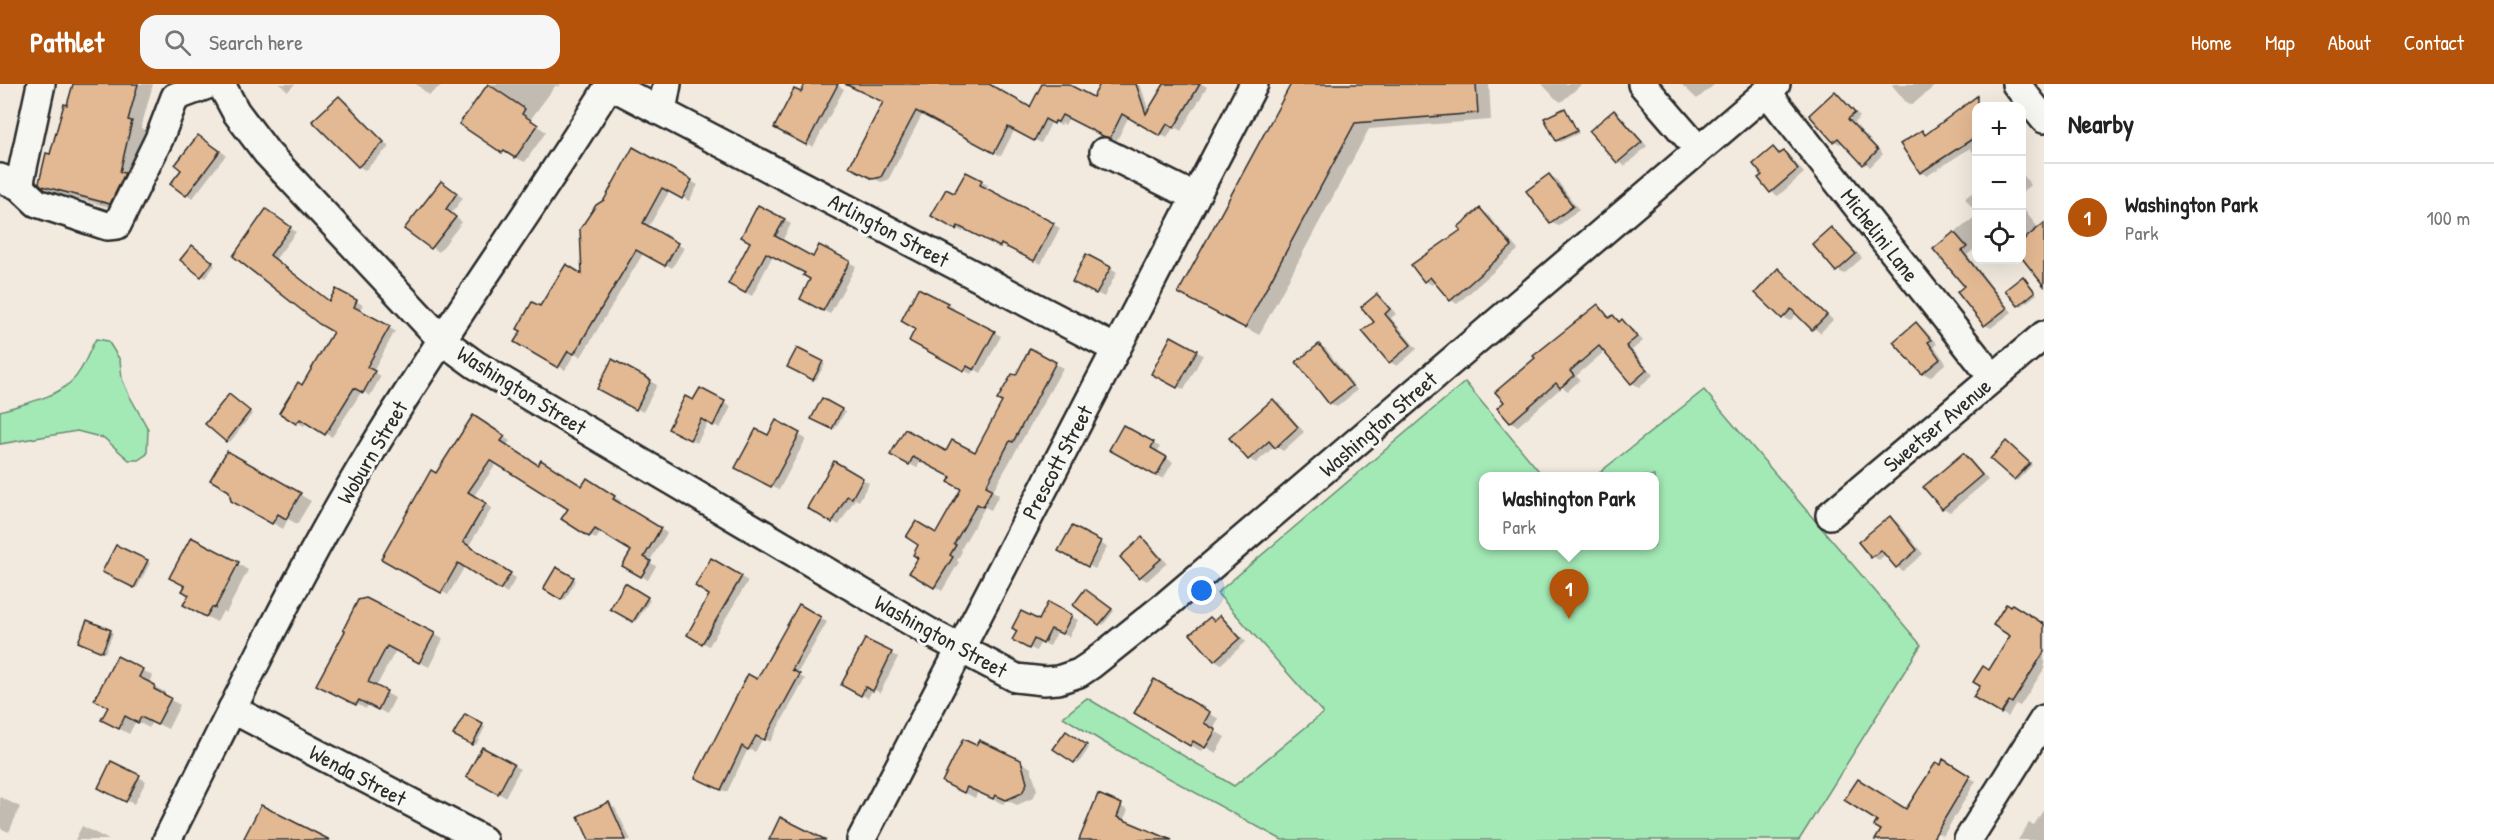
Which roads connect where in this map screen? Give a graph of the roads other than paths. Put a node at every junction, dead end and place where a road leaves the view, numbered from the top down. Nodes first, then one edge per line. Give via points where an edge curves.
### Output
1 (41, 84) edge
2 (210, 84) edge
3 (221, 84) edge
4 (610, 84) edge
5 (667, 84) edge
6 (1254, 84) edge
7 (1642, 84) edge
8 (2016, 84) edge
9 (1771, 88) edge
10 (176, 90) edge
11 (662, 111) junction
12 (2044, 119) edge
13 (1698, 149) junction
14 (1104, 152) dead end
15 (9, 182) edge
16 (1195, 197) junction
17 (2044, 335) edge
18 (443, 340) junction
19 (1116, 349) junction
20 (1993, 378) junction
21 (1830, 515) dead end
22 (959, 648) junction
23 (232, 710) junction
24 (2044, 719) edge
25 (167, 840) edge
26 (483, 840) edge
27 (861, 840) edge
28 (1968, 840) edge

1 - 15 street
2 - 10 street
3 - 18 street, Washington Street via 236,112 267,153
4 - 11 street, Arlington Street
4 - 18 street, Woburn Street
5 - 11 street
6 - 16 street, Prescott Street
7 - 13 street
8 - 12 street
9 - 13 street, Washington Street
9 - 20 street, Michelini Lane
10 - 15 street via 159,139 117,225 107,226 37,203
11 - 19 street, Arlington Street
13 - 22 street, Washington Street via 1091,666 1065,678 1030,681 1003,672
14 - 16 street
16 - 19 street, Prescott Street
17 - 20 street, Sweetser Avenue
18 - 22 street, Washington Street via 476,365
18 - 23 street, Woburn Street via 348,491
19 - 22 street, Prescott Street
20 - 21 street, Sweetser Avenue
22 - 27 street, Prescott Street
23 - 25 street, Woburn Street
23 - 26 street, Wenda Street
24 - 28 street

